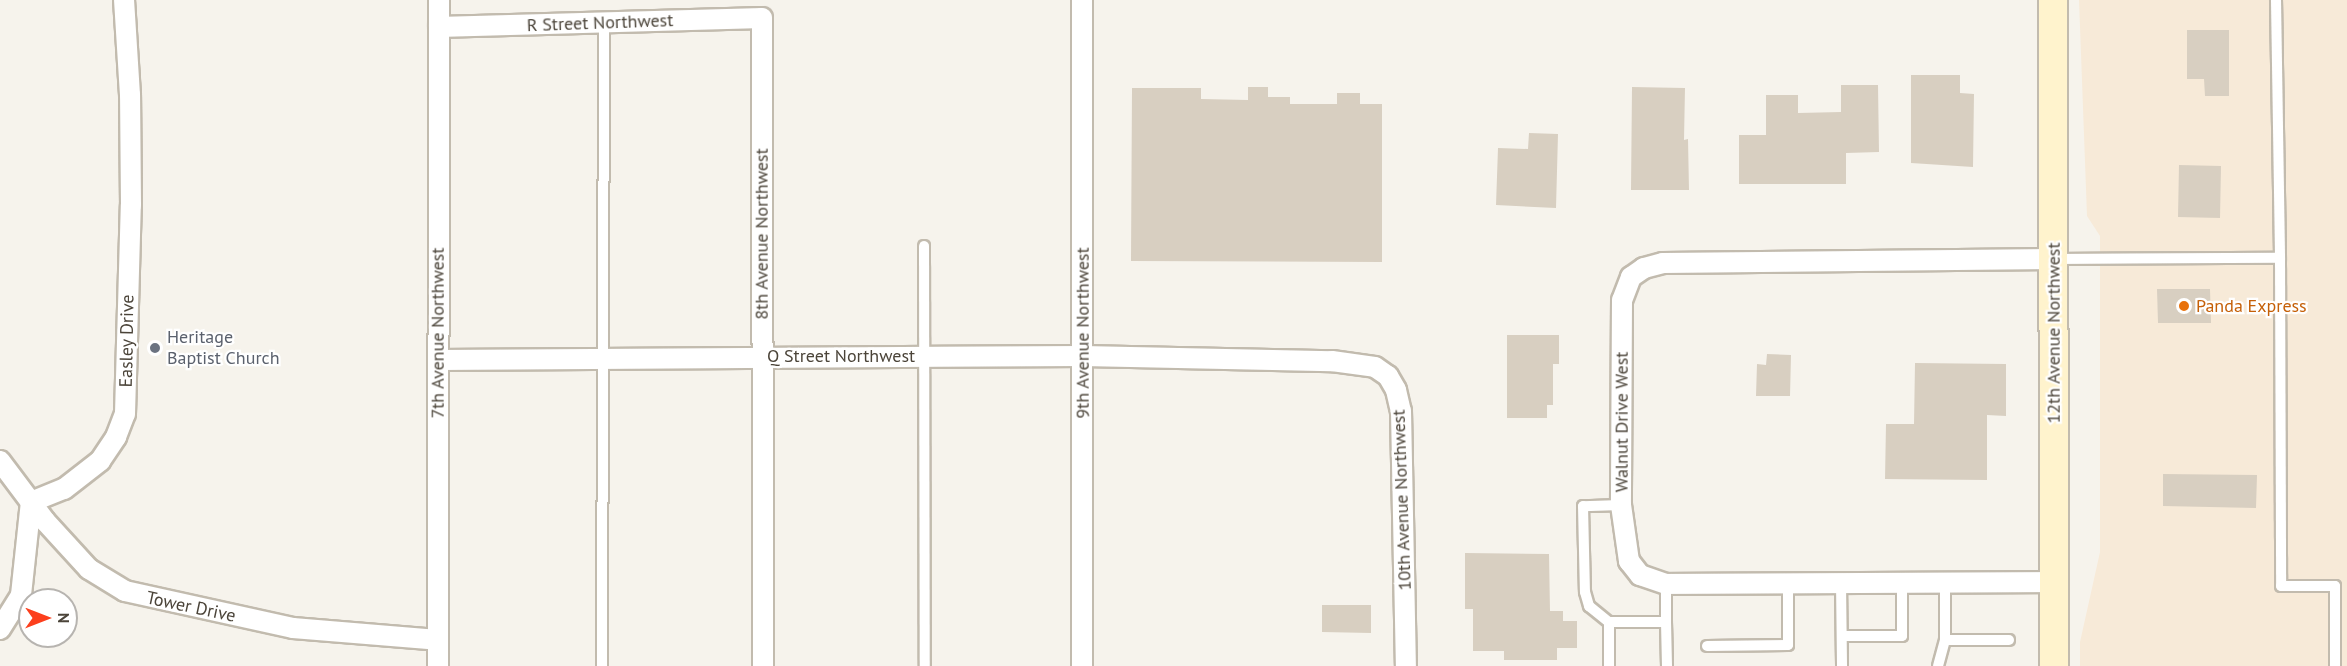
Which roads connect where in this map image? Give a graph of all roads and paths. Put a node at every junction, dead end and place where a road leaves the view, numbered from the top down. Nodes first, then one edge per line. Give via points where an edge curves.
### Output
1 (124, 0) edge
2 (438, 0) edge
3 (1082, 0) edge
4 (2053, 0) edge
5 (2276, 0) edge
6 (762, 18) joint
7 (604, 23) junction
8 (438, 27) junction
9 (924, 246) dead end
10 (2280, 258) junction
11 (2054, 259) junction
12 (763, 356) junction
13 (924, 356) junction
14 (1083, 356) junction
15 (603, 358) junction
16 (1244, 359) joint
17 (438, 360) junction
18 (0, 461) edge
19 (31, 502) junction
20 (1622, 505) junction
21 (1841, 582) junction
22 (1902, 582) junction
23 (1945, 582) junction
24 (2054, 582) junction
25 (1788, 583) junction
26 (1666, 584) junction
27 (1609, 622) junction
28 (1666, 622) junction
29 (0, 629) edge
30 (1842, 636) junction
31 (438, 640) junction
32 (1945, 640) junction
33 (2008, 640) dead end
34 (1707, 646) dead end
35 (438, 666) edge
36 (602, 666) edge
37 (763, 666) edge
38 (926, 666) edge
39 (1082, 666) edge
40 (1406, 666) edge
41 (1609, 666) edge
42 (1667, 666) edge
43 (1842, 666) edge
44 (1938, 666) edge
45 (2054, 666) edge
46 (2335, 666) edge

1 - 19 street, Easley Drive via 131,172 125,414 100,461 64,489
2 - 8 street, 7th Avenue Northwest
3 - 14 street, 9th Avenue Northwest
4 - 11 main road, 12th Avenue Northwest
5 - 10 lane
6 - 7 street, R Street Northwest
6 - 12 street, 8th Avenue Northwest
7 - 8 street, R Street Northwest
7 - 15 lane
8 - 17 street, 7th Avenue Northwest
9 - 13 lane
10 - 11 lane
10 - 46 lane via 2281,586 2335,586
11 - 20 street, Walnut Drive West via 1663,263 1644,268 1631,277 1622,300
11 - 24 main road, 12th Avenue Northwest
12 - 13 street, Q Street Northwest
12 - 15 street, Q Street Northwest
12 - 37 street, 8th Avenue Northwest
13 - 14 street, Q Street Northwest
13 - 38 lane
14 - 16 street, Q Street Northwest
14 - 39 street, 9th Avenue Northwest
15 - 17 street, Q Street Northwest
15 - 36 lane
16 - 40 street, 10th Avenue Northwest via 1357,363 1375,367 1388,376 1396,390 1405,466
17 - 31 street, 7th Avenue Northwest
18 - 19 street, Tower Drive
19 - 29 street via 21,595
19 - 31 street, Tower Drive via 89,569 146,599 293,628
20 - 26 street, Walnut Drive West via 1629,561 1640,575
20 - 27 lane via 1583,506 1585,592 1589,606
21 - 22 street, Walnut Drive West
21 - 25 street, Walnut Drive West
21 - 30 lane
22 - 23 street, Walnut Drive West
22 - 30 lane via 1902,636
23 - 24 street, Walnut Drive West
23 - 32 lane
24 - 45 main road, 12th Avenue Northwest
25 - 26 street, Walnut Drive West
25 - 34 lane via 1788,645
26 - 28 lane
27 - 28 lane
27 - 41 lane
28 - 42 lane
30 - 43 lane
31 - 35 street, 7th Avenue Northwest
32 - 33 lane
32 - 44 lane

